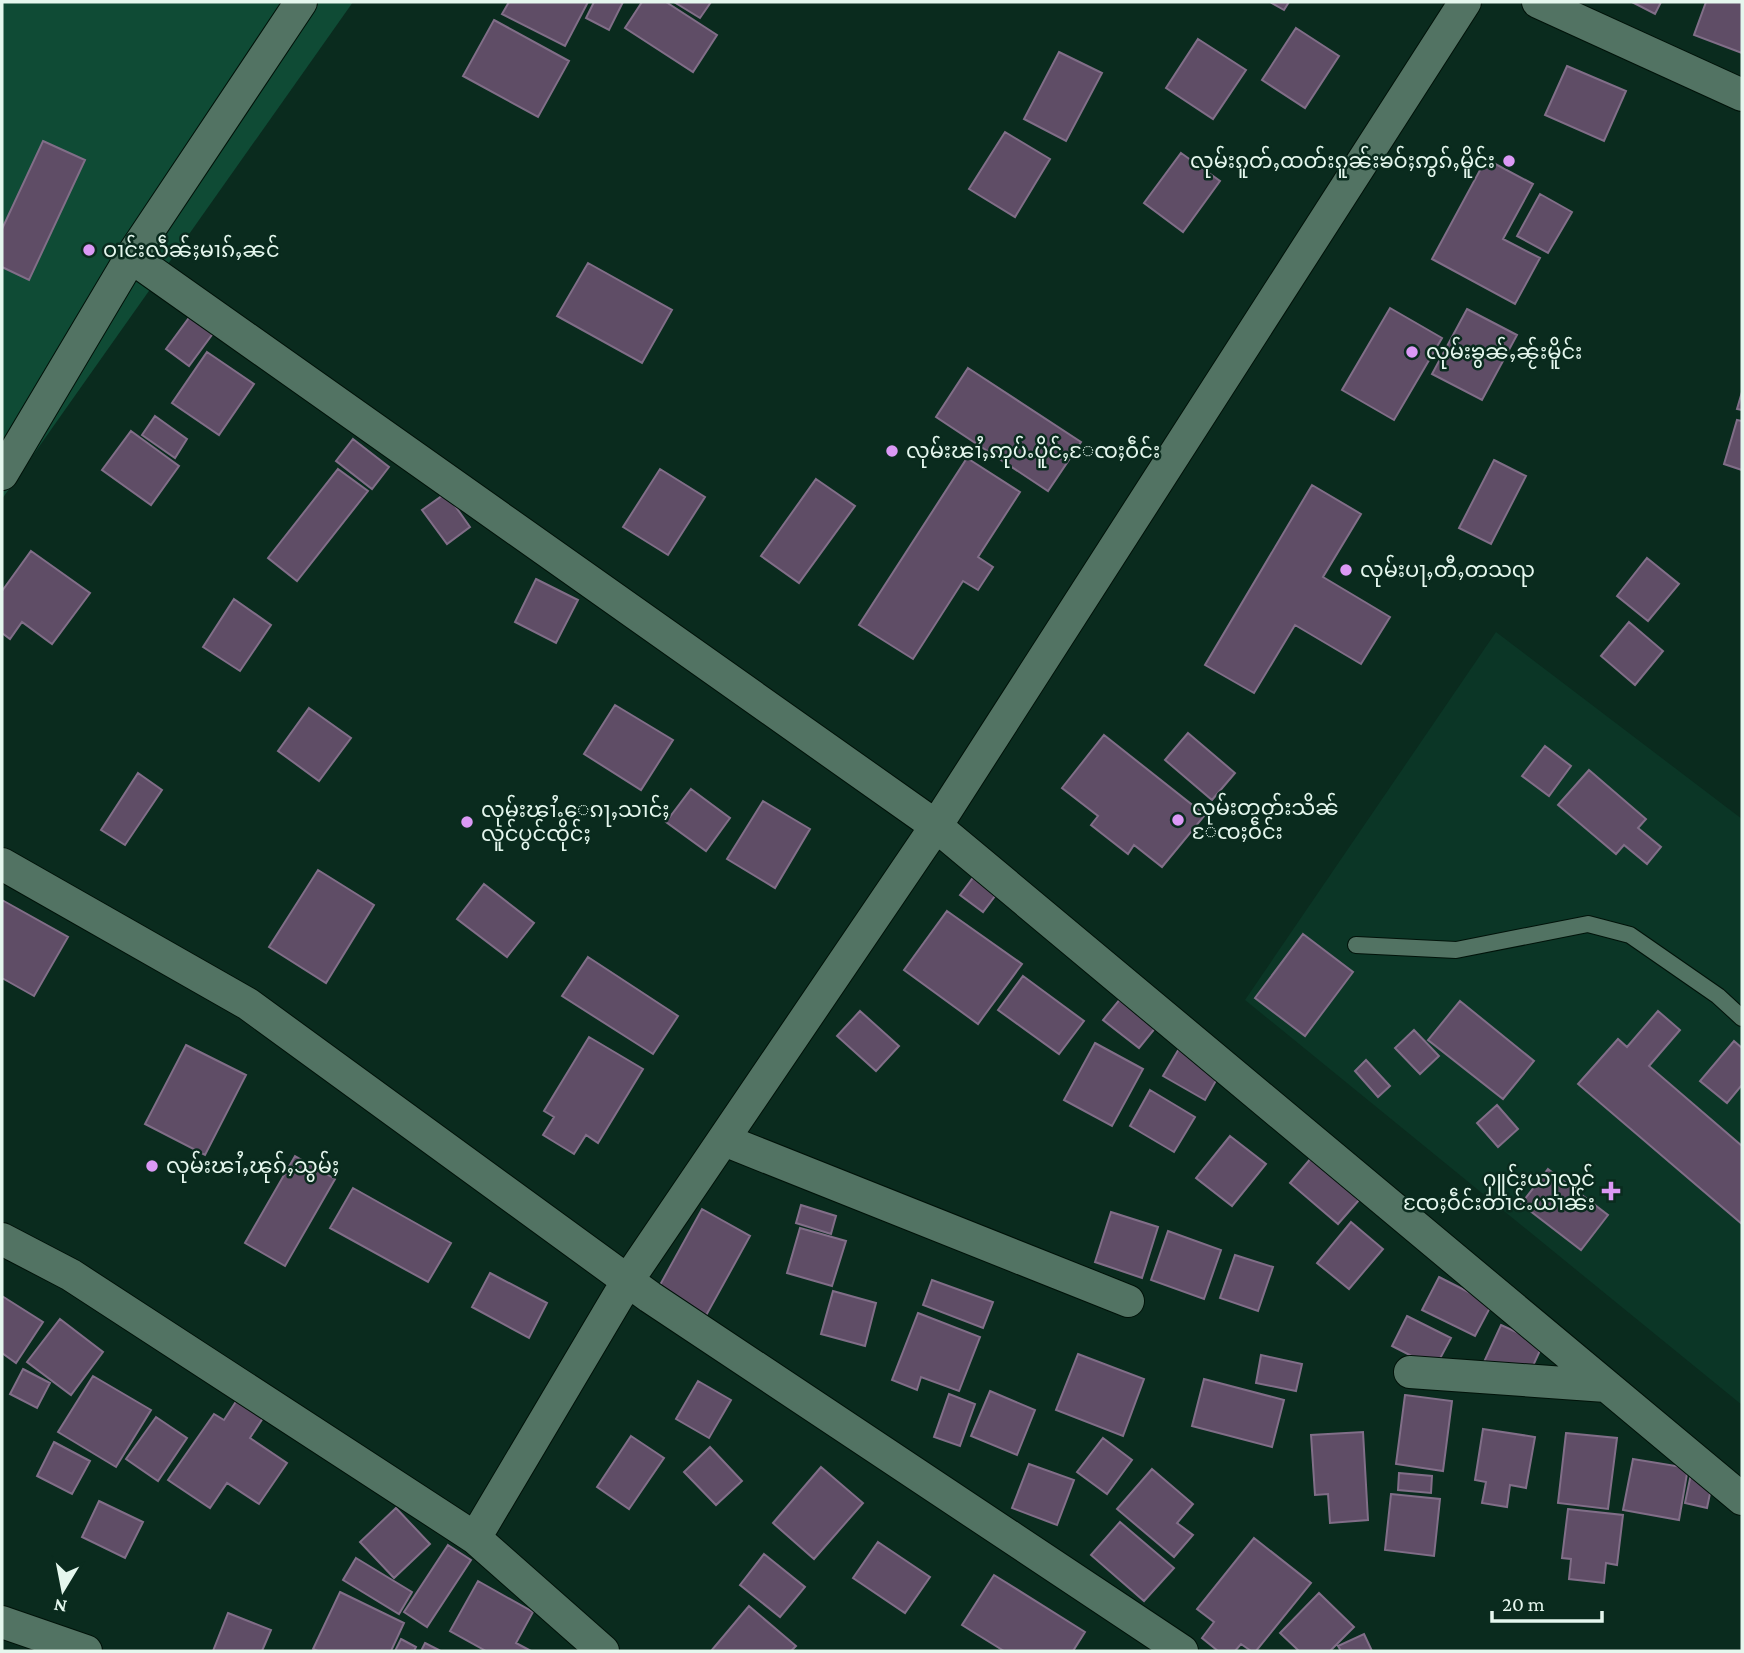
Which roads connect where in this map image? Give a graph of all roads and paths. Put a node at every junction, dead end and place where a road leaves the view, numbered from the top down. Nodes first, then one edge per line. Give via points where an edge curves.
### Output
1 (300, 2) edge
2 (1465, 2) edge
3 (1538, 2) edge
4 (1742, 95) edge
5 (131, 257) junction
6 (2, 474) edge
7 (936, 827) junction
8 (2, 864) edge
9 (1356, 945) dead end
10 (1742, 1018) edge
11 (724, 1140) junction
12 (2, 1239) edge
13 (628, 1280) junction
14 (1128, 1301) dead end
15 (1410, 1372) dead end
16 (1606, 1385) junction
17 (1742, 1499) edge
18 (475, 1538) junction
19 (2, 1622) edge
20 (86, 1651) edge
21 (603, 1651) edge
22 (1182, 1651) edge

1 - 5 street
2 - 7 street
3 - 4 street
5 - 6 street
5 - 7 street
7 - 11 street
7 - 16 street
8 - 13 street via 248,1004
9 - 10 lane via 1456,950 1588,924 1630,935
11 - 13 street
11 - 14 street
12 - 18 street via 71,1275
13 - 18 street
13 - 22 street
15 - 16 street
16 - 17 street
18 - 21 street
19 - 20 street

